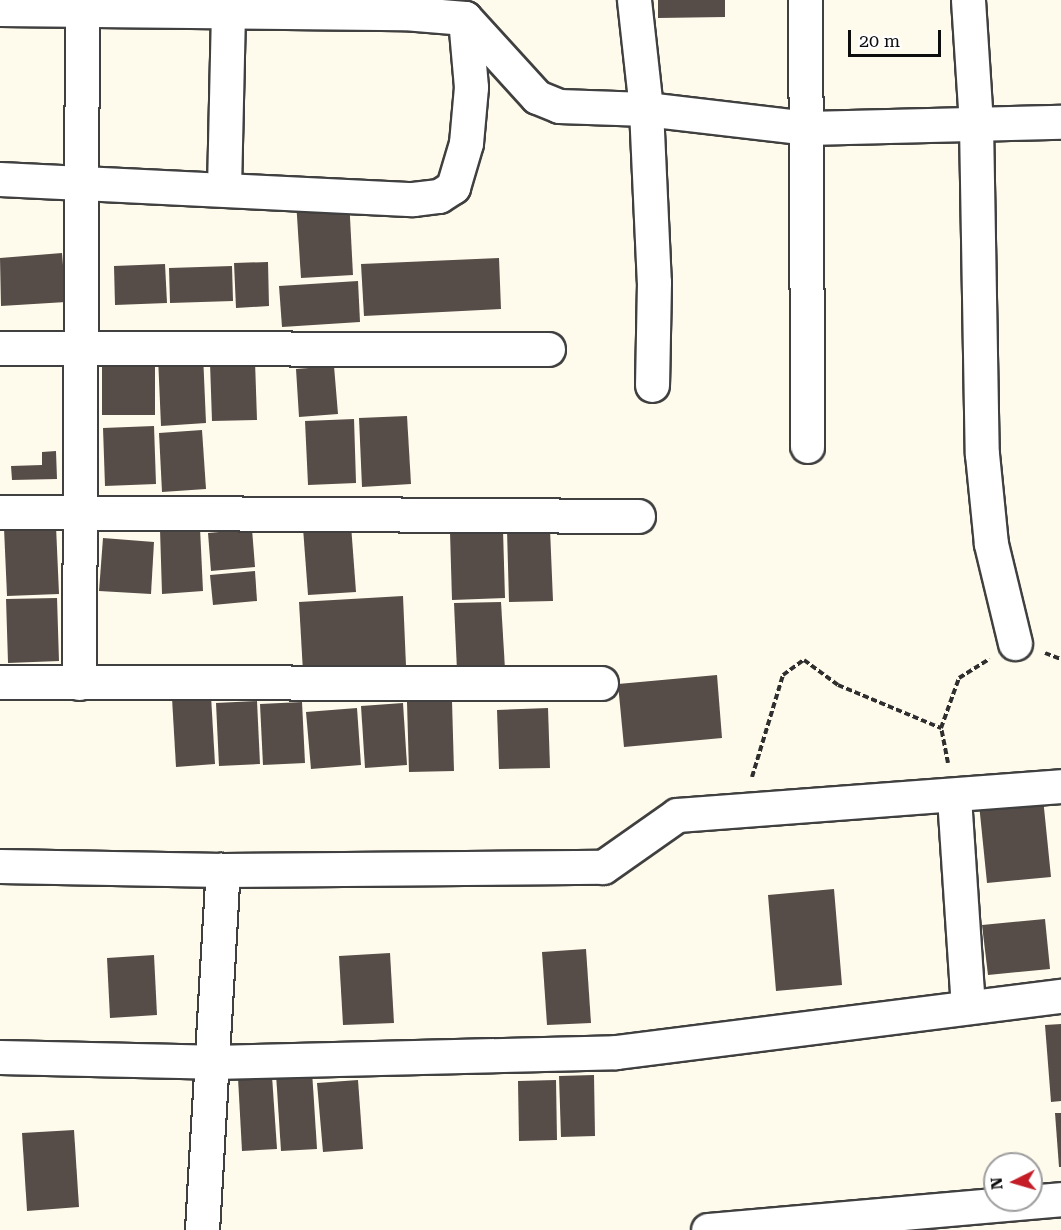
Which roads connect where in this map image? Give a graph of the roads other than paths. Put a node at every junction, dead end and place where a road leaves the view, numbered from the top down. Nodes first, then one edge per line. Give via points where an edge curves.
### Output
1 (634, 0) edge
2 (805, 0) edge
3 (968, 0) edge
4 (82, 6) edge
5 (0, 9) edge
6 (228, 12) junction
7 (465, 18) junction
8 (646, 109) junction
9 (1061, 122) edge
10 (976, 124) junction
11 (807, 128) junction
12 (0, 179) edge
13 (82, 180) junction
14 (224, 188) junction
15 (0, 348) edge
16 (80, 348) junction
17 (548, 349) dead end
18 (652, 386) dead end
19 (807, 446) dead end
20 (0, 512) edge
21 (78, 513) junction
22 (638, 516) dead end
23 (1015, 643) dead end
24 (0, 682) edge
25 (79, 683) junction
26 (600, 683) dead end
27 (1061, 786) edge
28 (954, 797) junction
29 (0, 866) edge
30 (223, 870) junction
31 (1061, 996) edge
32 (968, 1007) junction
33 (0, 1057) edge
34 (213, 1062) junction
35 (1061, 1199) edge
36 (202, 1230) edge
37 (708, 1230) edge

1 - 8 street
2 - 11 street
3 - 10 street
4 - 5 street
4 - 6 street
4 - 13 street
6 - 7 street via 404,13
6 - 14 street
7 - 8 street via 537,97 559,106
7 - 14 street via 471,87 466,143 453,187 439,195 413,199
8 - 11 street
8 - 18 street via 654,282
9 - 10 street
10 - 11 street
10 - 23 street via 982,454 992,544
11 - 19 street
12 - 13 street
13 - 14 street
13 - 16 street
15 - 16 street
16 - 17 street
16 - 21 street
20 - 21 street
21 - 22 street
21 - 25 street
24 - 25 street
25 - 26 street
27 - 28 street
28 - 30 street via 678,815 603,867
28 - 32 street
29 - 30 street
30 - 34 street
31 - 32 street
32 - 34 street via 616,1052
33 - 34 street
34 - 36 street
35 - 37 street

